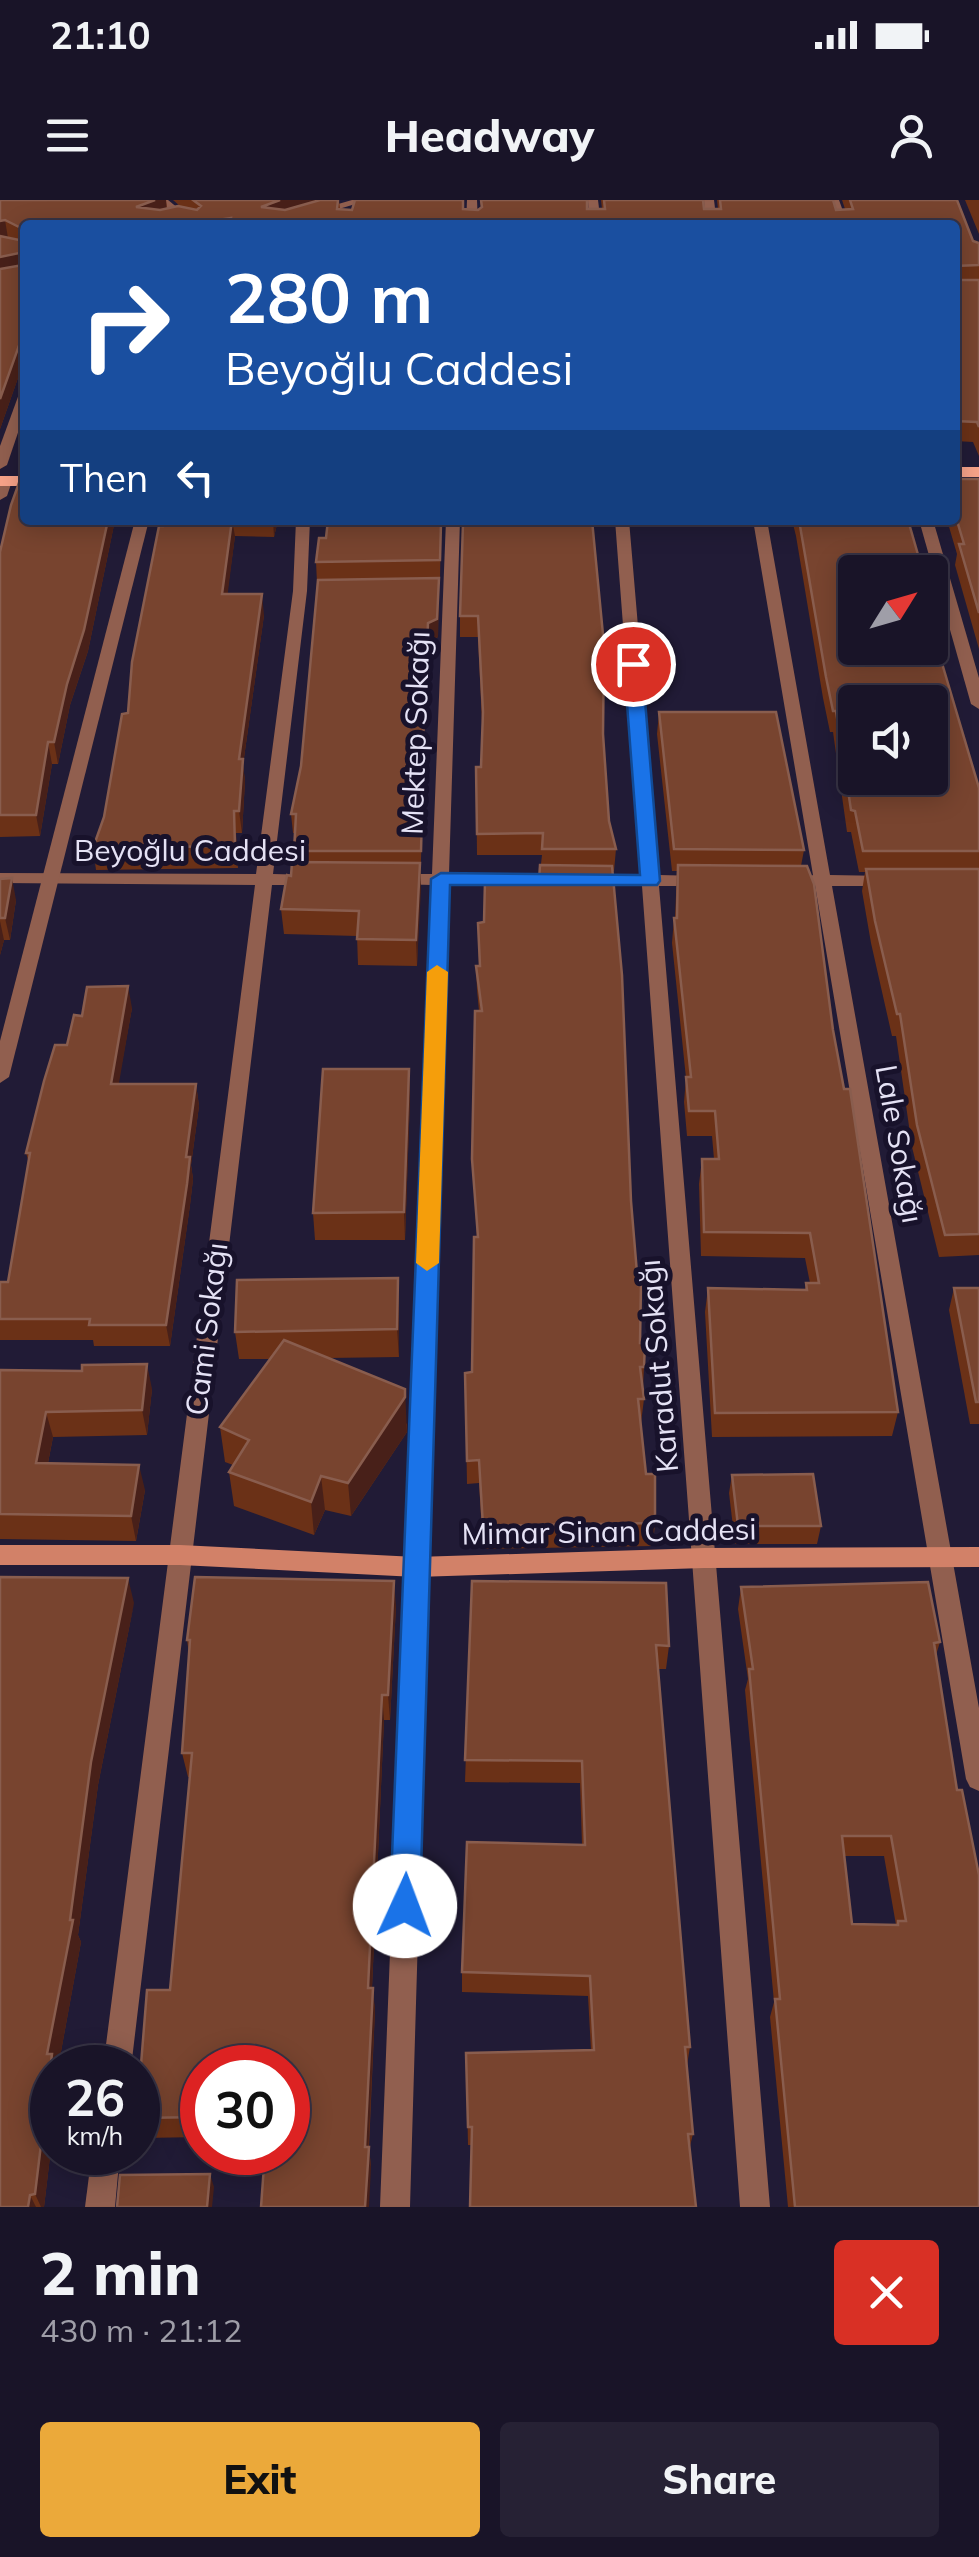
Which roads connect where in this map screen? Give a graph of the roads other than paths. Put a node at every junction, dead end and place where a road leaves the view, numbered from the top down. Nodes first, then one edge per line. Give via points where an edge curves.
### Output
1 (161, 200) edge
2 (364, 200) edge
3 (349, 207) edge
4 (186, 220) edge
5 (293, 220) edge
6 (20, 412) edge
7 (1, 478) edge
8 (141, 525) edge
9 (302, 525) edge
10 (452, 525) edge
11 (622, 525) edge
12 (761, 525) edge
13 (927, 525) edge
14 (979, 704) edge
15 (0, 878) edge
16 (48, 878) junction
17 (441, 879) junction
18 (262, 880) junction
19 (322, 880) edge
20 (381, 880) edge
21 (727, 880) edge
22 (784, 880) edge
23 (823, 880) junction
24 (650, 881) junction
25 (901, 881) edge
26 (0, 1078) edge
27 (0, 1555) edge
28 (180, 1555) junction
29 (940, 1556) junction
30 (979, 1556) edge
31 (704, 1558) junction
32 (416, 1567) junction
33 (979, 1779) edge
34 (120, 2045) edge
35 (103, 2175) edge
36 (100, 2207) edge
37 (395, 2207) edge
38 (756, 2207) edge

1 - 4 street
2 - 3 street
3 - 5 street
6 - 7 street
8 - 16 street
9 - 18 street, Cami Sokağı via 308,590
10 - 17 street, Mektep Sokağı via 443,588
11 - 24 street, Karadut Sokağı
12 - 23 street, Lale Sokağı
13 - 14 street
15 - 16 street, Beyoğlu Caddesi
16 - 18 street, Beyoğlu Caddesi
16 - 26 street
17 - 20 street
17 - 24 street
17 - 32 street, Mektep Sokağı
18 - 19 street, Beyoğlu Caddesi
18 - 28 street, Cami Sokağı
21 - 24 street
22 - 23 street
23 - 25 street
23 - 29 street, Lale Sokağı
24 - 31 street, Karadut Sokağı
27 - 28 main road, Mimar Sinan Caddesi
28 - 32 main road, Mimar Sinan Caddesi
28 - 34 street, Cami Sokağı
29 - 30 main road, Mimar Sinan Caddesi
29 - 31 main road, Mimar Sinan Caddesi
29 - 33 street, Lale Sokağı
31 - 32 main road, Mimar Sinan Caddesi
31 - 38 street, Karadut Sokağı
32 - 37 street, Mektep Sokağı
35 - 36 street

